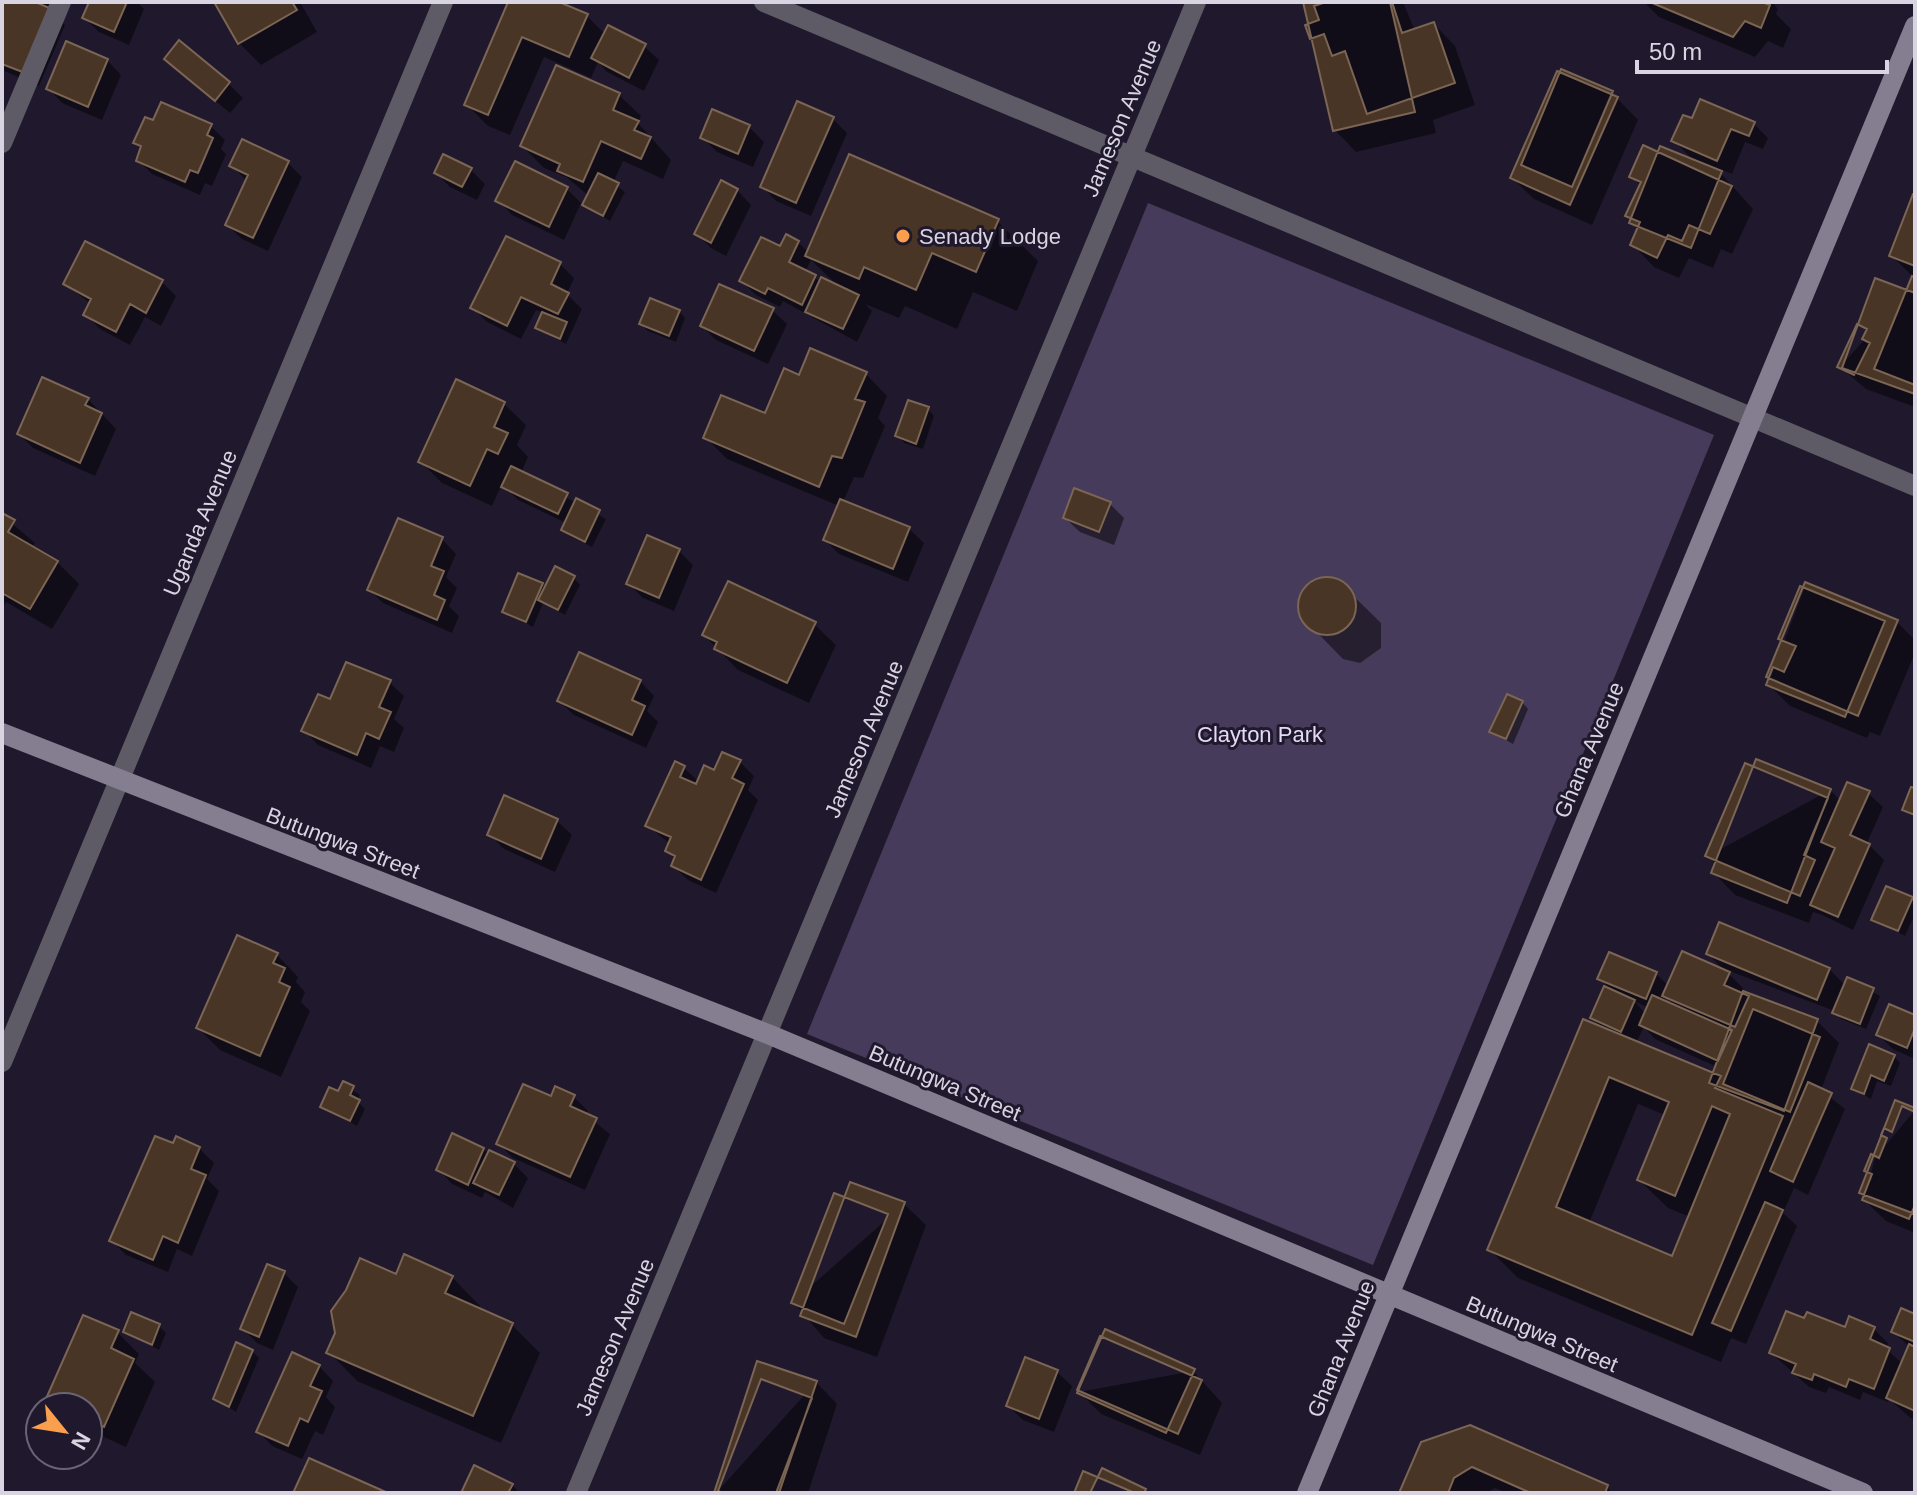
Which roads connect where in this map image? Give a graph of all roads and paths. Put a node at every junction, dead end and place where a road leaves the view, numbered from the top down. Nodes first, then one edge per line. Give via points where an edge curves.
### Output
1 (61, 2) edge
2 (443, 2) edge
3 (764, 2) edge
4 (1196, 2) edge
5 (1915, 26) edge
6 (2, 143) edge
7 (1131, 157) junction
8 (1753, 418) junction
9 (1915, 486) edge
10 (2, 733) edge
11 (119, 781) junction
12 (768, 1034) junction
13 (2, 1062) edge
14 (1388, 1296) junction
15 (576, 1493) edge
16 (1307, 1493) edge
17 (1863, 1493) edge

1 - 6 street
2 - 11 street, Uganda Avenue
3 - 7 street
4 - 7 street, Jameson Avenue
5 - 8 main road, Ghana Avenue
7 - 8 street
7 - 12 street, Jameson Avenue
8 - 9 street
8 - 14 main road, Ghana Avenue
10 - 11 main road, Butungwa Street
11 - 12 main road, Butungwa Street
11 - 13 street, Uganda Avenue
12 - 14 main road, Butungwa Street
12 - 15 street, Jameson Avenue
14 - 16 main road, Ghana Avenue
14 - 17 main road, Butungwa Street

